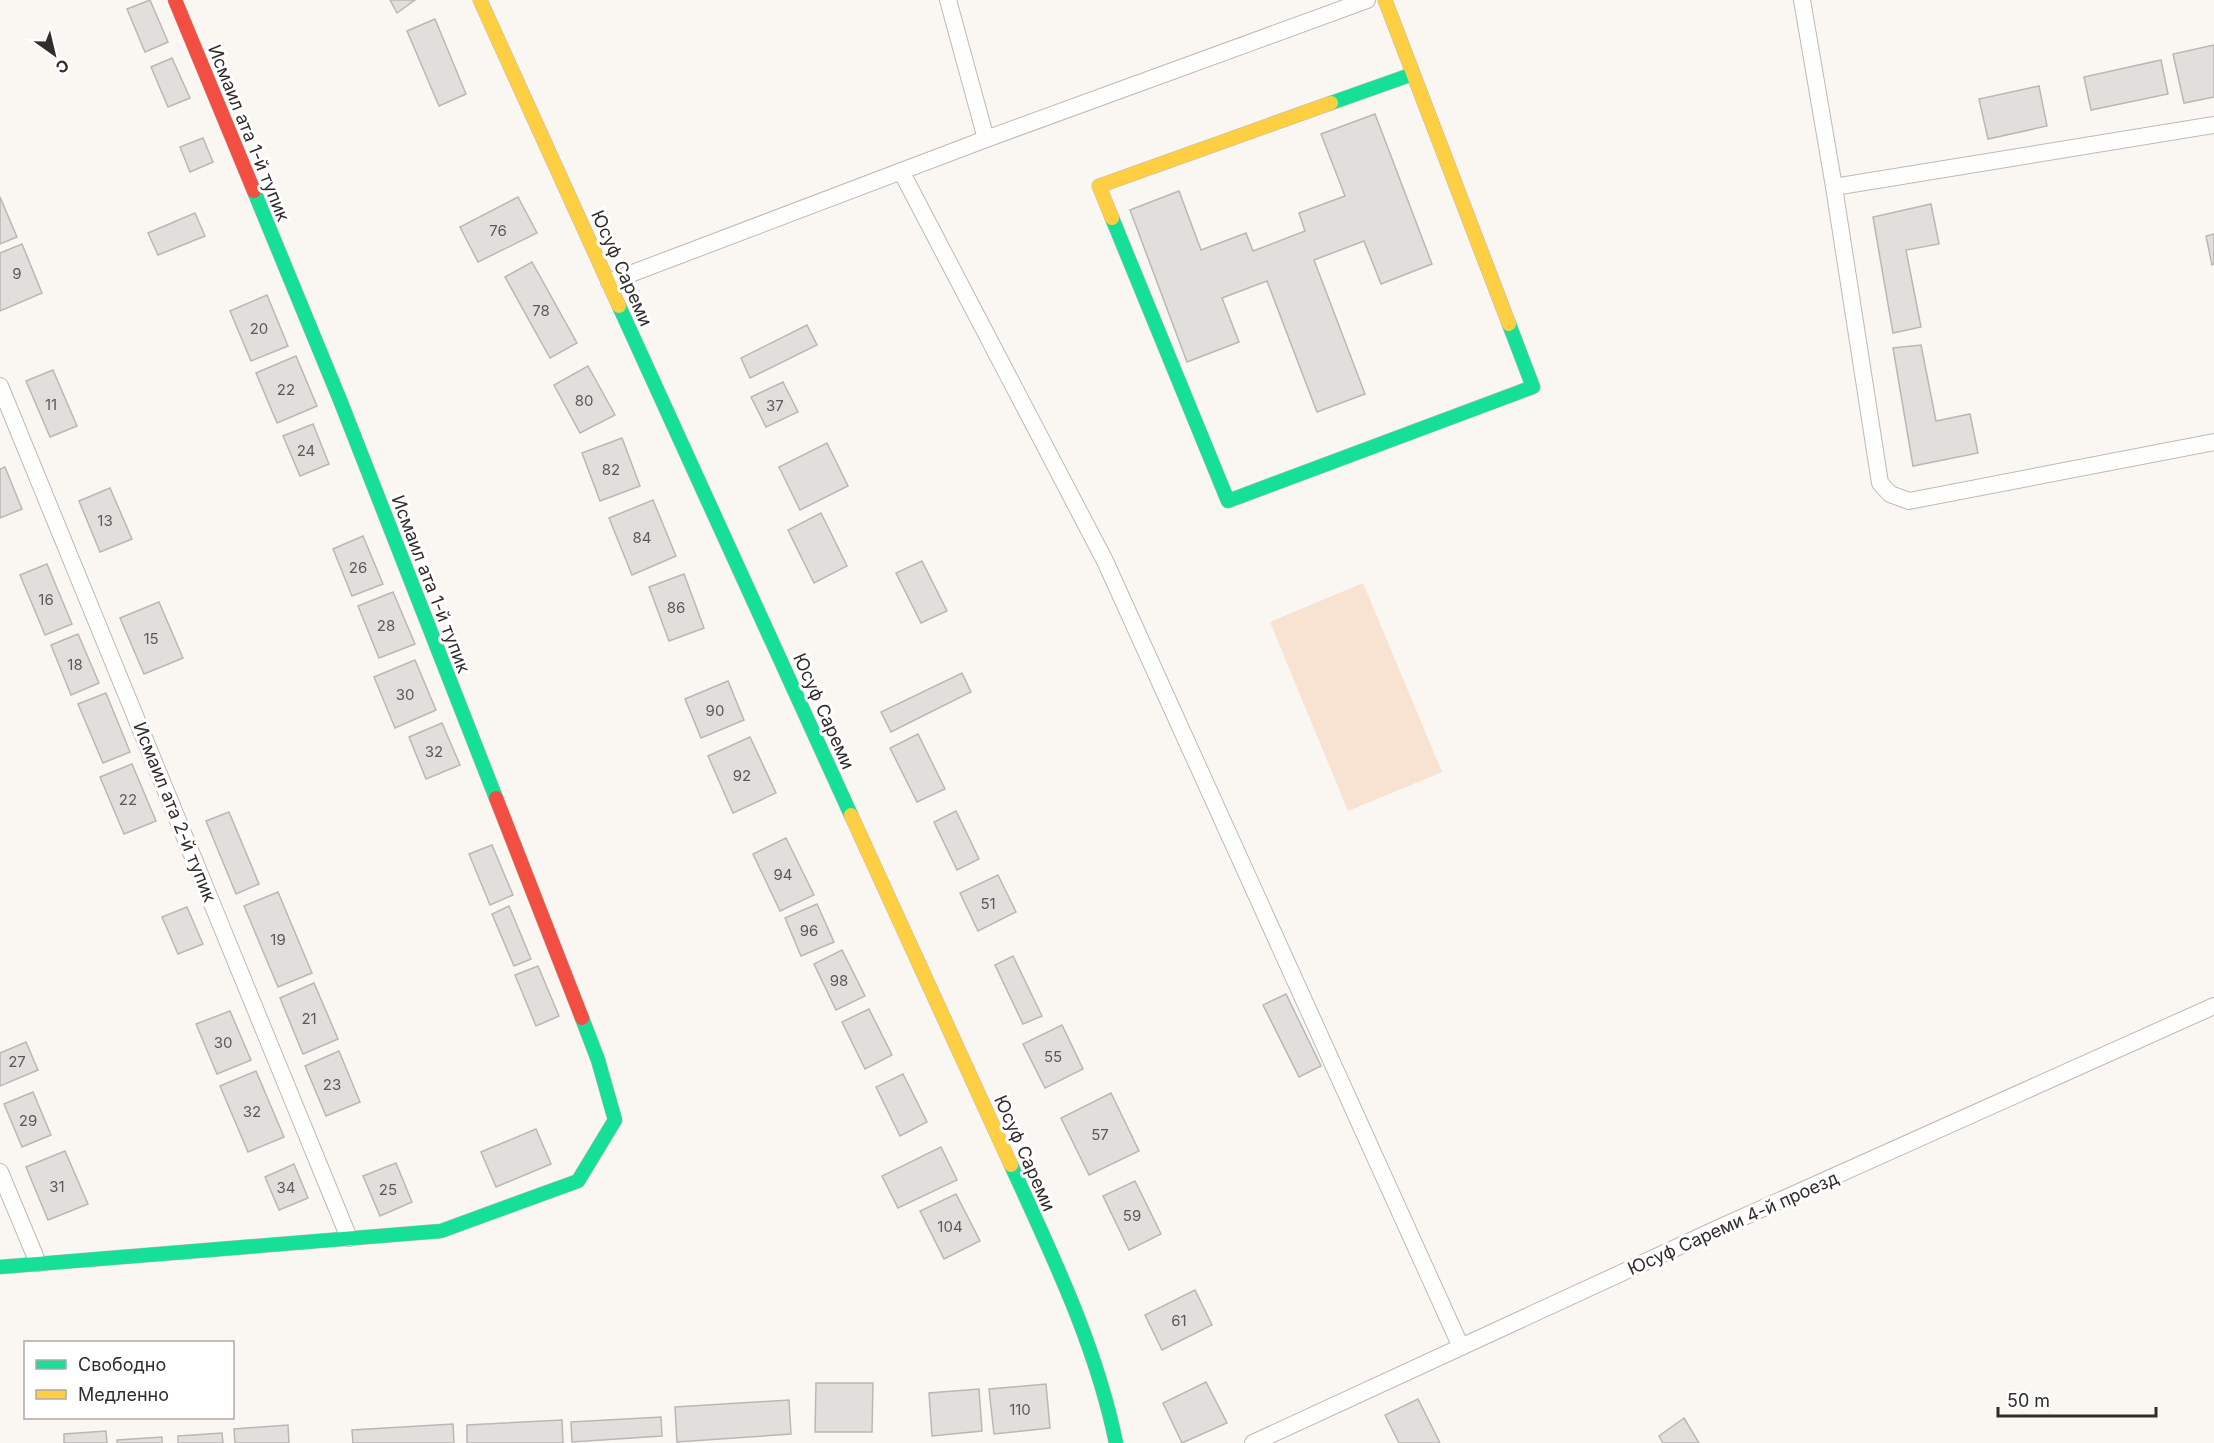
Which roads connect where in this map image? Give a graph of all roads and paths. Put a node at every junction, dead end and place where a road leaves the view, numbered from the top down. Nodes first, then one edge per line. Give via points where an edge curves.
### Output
1 (175, 0) edge
2 (480, 0) edge
3 (948, 0) edge
4 (1367, 0) edge
5 (1385, 0) edge
6 (1802, 0) edge
7 (1413, 74) junction
8 (2214, 125) edge
9 (986, 139) junction
10 (901, 171) junction
11 (1834, 187) junction
12 (609, 282) junction
13 (0, 386) edge
14 (2214, 442) edge
15 (2214, 1006) edge
16 (0, 1172) edge
17 (349, 1238) junction
18 (39, 1263) junction
19 (0, 1267) edge
20 (1461, 1347) junction
21 (1116, 1443) edge
22 (1253, 1443) edge

1 - 17 street, Исмаил ата 1-й тупик via 340,400 598,1060 615,1120 578,1180 441,1231
2 - 12 street, Юсуф Сареми
3 - 9 street
4 - 9 street
5 - 7 street
6 - 11 street
7 - 7 street via 1533,387 1227,501 1099,186
8 - 11 street
9 - 10 street
10 - 12 street
10 - 20 street via 1105,561
11 - 14 street via 1880,483 1890,494 1909,501
12 - 21 street, Юсуф Сареми via 1066,1286 1107,1401
13 - 17 street, Исмаил ата 2-й тупик
15 - 20 street, Юсуф Сареми 4-й проезд
16 - 18 street
17 - 18 street
18 - 19 street
20 - 22 street, Юсуф Сареми 4-й проезд

